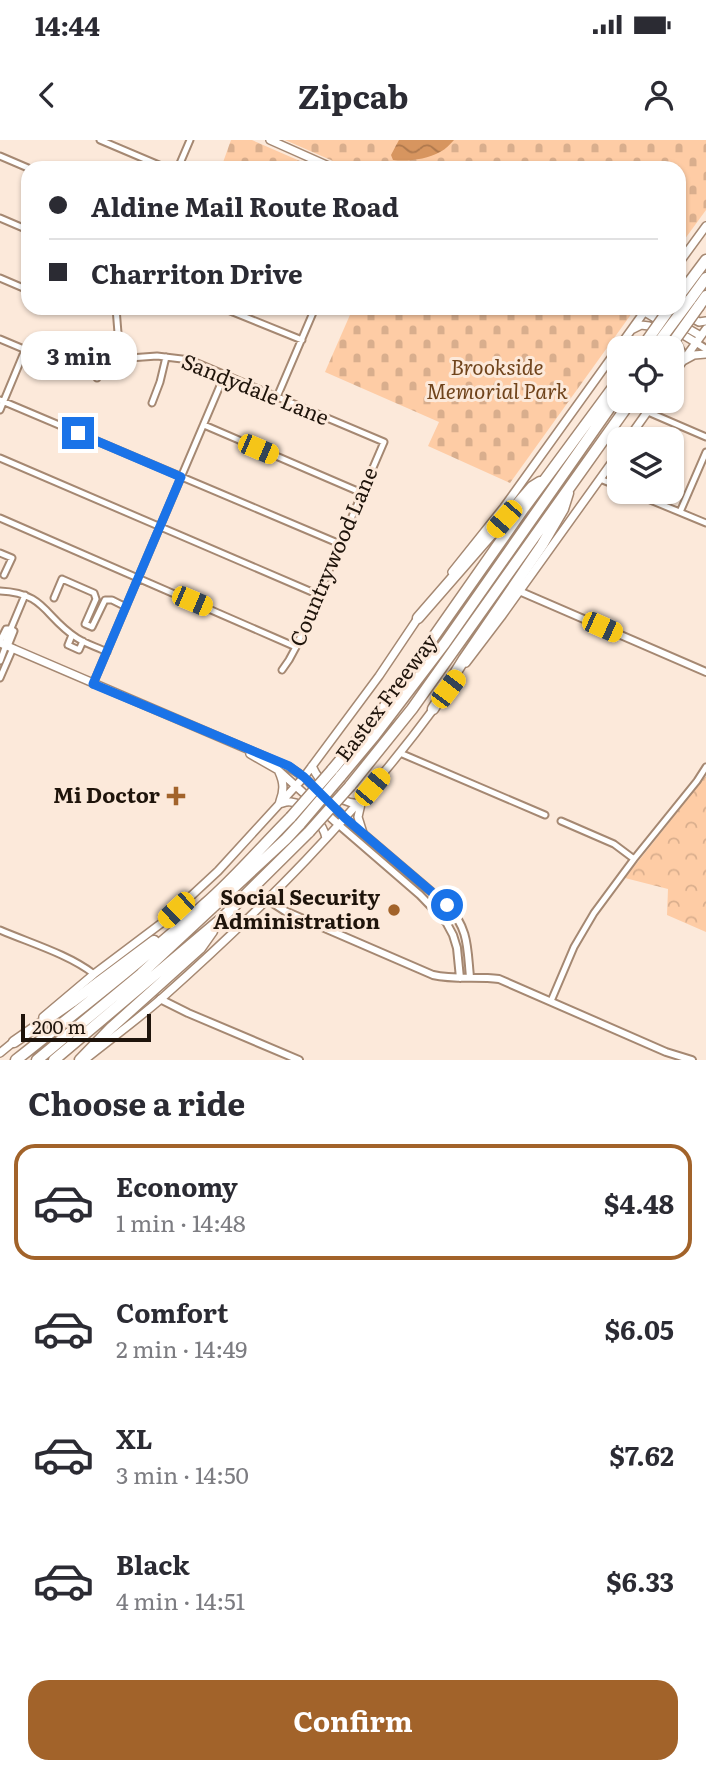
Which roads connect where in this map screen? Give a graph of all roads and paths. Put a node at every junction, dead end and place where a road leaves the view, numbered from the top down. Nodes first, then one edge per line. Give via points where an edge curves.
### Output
1 (100, 140) edge
2 (125, 140) edge
3 (190, 140) edge
4 (270, 140) edge
5 (122, 149) junction
6 (0, 156) edge
7 (150, 161) edge
8 (181, 161) edge
9 (317, 161) edge
10 (21, 165) edge
11 (0, 218) edge
12 (706, 226) edge
13 (21, 227) edge
14 (686, 253) edge
15 (706, 260) edge
16 (0, 278) edge
17 (706, 278) edge
18 (686, 286) edge
19 (21, 287) edge
20 (706, 296) edge
21 (694, 303) junction
22 (686, 311) edge
23 (117, 315) edge
24 (240, 315) edge
25 (312, 315) edge
26 (641, 315) edge
27 (658, 315) edge
28 (668, 315) edge
29 (681, 315) edge
30 (686, 315) edge
31 (706, 321) edge
32 (631, 330) junction
33 (655, 336) edge
34 (659, 336) edge
35 (665, 336) edge
36 (676, 336) edge
37 (702, 336) edge
38 (0, 339) edge
39 (302, 340) junction
40 (25, 350) junction
41 (706, 351) edge
42 (166, 357) junction
43 (120, 358) junction
44 (684, 358) edge
45 (97, 359) junction
46 (684, 360) edge
47 (225, 374) junction
48 (97, 378) dead end
49 (607, 396) edge
50 (277, 397) junction
51 (2, 400) edge
52 (152, 403) dead end
53 (0, 410) edge
54 (607, 411) edge
55 (622, 413) edge
56 (650, 413) edge
57 (204, 425) junction
58 (706, 436) edge
59 (384, 442) joint
60 (706, 453) edge
61 (0, 458) edge
62 (607, 469) edge
63 (181, 477) junction
64 (547, 478) junction
65 (600, 479) junction
66 (573, 480) junction
67 (607, 482) edge
68 (362, 493) junction
69 (660, 504) edge
70 (680, 512) junction
71 (0, 518) edge
72 (706, 523) edge
73 (159, 528) junction
74 (340, 544) junction
75 (0, 552) edge
76 (4, 575) dead end
77 (138, 578) junction
78 (0, 591) edge
79 (519, 591) junction
80 (25, 595) junction
81 (319, 595) junction
82 (54, 598) dead end
83 (96, 599) junction
84 (103, 602) junction
85 (126, 607) junction
86 (418, 618) junction
87 (87, 625) junction
88 (72, 635) junction
89 (81, 641) junction
90 (5, 645) edge
91 (296, 647) junction
92 (107, 652) junction
93 (0, 661) edge
94 (282, 670) dead end
95 (706, 672) edge
96 (0, 678) edge
97 (93, 684) junction
98 (433, 709) junction
99 (239, 746) junction
100 (400, 754) junction
101 (312, 766) junction
102 (706, 767) edge
103 (278, 770) junction
104 (336, 774) junction
105 (304, 777) junction
106 (296, 785) junction
107 (360, 801) junction
108 (278, 805) junction
109 (545, 815) dead end
110 (345, 818) junction
111 (295, 820) junction
112 (561, 821) dead end
113 (339, 825) junction
114 (363, 833) junction
115 (326, 838) junction
116 (379, 847) junction
117 (373, 854) junction
118 (634, 859) junction
119 (231, 881) junction
120 (425, 887) junction
121 (419, 894) junction
122 (268, 900) junction
123 (220, 919) junction
124 (0, 930) edge
125 (468, 940) junction
126 (456, 942) junction
127 (94, 974) junction
128 (470, 977) junction
129 (460, 978) junction
130 (160, 999) junction
131 (551, 1001) junction
132 (14, 1042) junction
133 (666, 1052) junction
134 (0, 1053) edge
135 (16, 1060) edge
136 (37, 1060) edge
137 (54, 1060) edge
138 (80, 1060) edge
139 (86, 1060) edge
140 (299, 1060) edge
141 (663, 1060) edge
142 (692, 1060) edge

1 - 5 street
2 - 5 street
3 - 8 street
4 - 9 main road
5 - 7 street
6 - 10 street
11 - 13 street
12 - 14 main road
15 - 18 highway
16 - 19 street
17 - 21 highway
20 - 21 highway
21 - 22 highway, bridge
21 - 36 highway, bridge
23 - 43 street
24 - 39 street
25 - 39 street
26 - 32 main road
27 - 37 main road
28 - 33 highway, bridge
29 - 34 highway, bridge
30 - 31 main road
32 - 35 main road via 649,326
32 - 86 main road
37 - 41 street
37 - 44 main road
38 - 40 street, Sandydale Lane
39 - 50 street
40 - 45 street, Sandydale Lane via 75,362
40 - 51 street
41 - 46 main road
42 - 43 street, Sandydale Lane
42 - 47 street, Sandydale Lane via 190,360
42 - 52 street
43 - 45 street, Sandydale Lane
45 - 48 street
47 - 50 street, Sandydale Lane
47 - 57 street
49 - 64 highway, Eastex Freeway
50 - 59 street, Sandydale Lane
51 - 53 street
51 - 63 street
54 - 104 highway via 444,643 375,735
55 - 66 highway, Eastex Freeway
56 - 58 street
57 - 63 street
57 - 68 street
59 - 68 street, Countrywood Lane
60 - 70 street
61 - 73 street
62 - 65 main road
63 - 73 street
63 - 74 street
64 - 86 highway via 532,487
64 - 104 highway, Eastex Freeway
65 - 67 street
65 - 79 main road
66 - 98 highway via 542,545
66 - 123 highway, Eastex Freeway, bridge via 412,709 309,832
68 - 74 street, Countrywood Lane
69 - 70 street
70 - 72 street
71 - 77 street
73 - 77 street
73 - 81 street
74 - 81 street, Countrywood Lane
75 - 76 street via 12,558
77 - 85 street
77 - 91 street
78 - 80 street
79 - 95 street
79 - 98 main road
80 - 88 street
80 - 90 street via 11,629 14,633
81 - 91 street, Countrywood Lane
82 - 83 street via 62,579 93,592
83 - 84 street
83 - 87 street
84 - 85 street
84 - 87 street via 92,627
85 - 92 street
86 - 101 main road
87 - 89 street
88 - 89 street
88 - 89 street via 68,645 79,650
89 - 92 street
90 - 93 street
90 - 96 street
90 - 97 main road
91 - 94 street, Countrywood Lane
92 - 97 street
97 - 99 main road
98 - 100 main road
99 - 103 main road
99 - 105 main road
100 - 107 main road
100 - 109 street
101 - 105 main road
101 - 107 main road via 336,795 350,804
102 - 118 street
103 - 106 main road
103 - 108 main road via 284,785
104 - 111 highway, Eastex Freeway, bridge
105 - 106 main road
105 - 110 main road
106 - 108 main road
106 - 113 main road
107 - 110 main road
107 - 114 main road
108 - 115 main road via 294,802 304,808 317,819
108 - 127 main road via 163,922
110 - 113 main road
110 - 114 street
111 - 119 highway, Eastex Freeway
111 - 136 highway via 286,839 141,974
112 - 118 street via 614,844
113 - 115 main road
113 - 117 street
114 - 116 street
115 - 122 main road
116 - 117 street
116 - 120 street
117 - 121 street
118 - 131 street via 585,927
119 - 132 highway via 218,885 155,941
119 - 135 highway, Eastex Freeway
120 - 121 street
120 - 125 street via 457,915
121 - 126 street via 446,922
122 - 129 street via 433,975
122 - 130 main road
123 - 137 highway, Eastex Freeway
123 - 138 highway via 200,948
124 - 127 street
125 - 126 street
125 - 128 street
126 - 129 street
127 - 132 main road
128 - 129 street
128 - 131 street via 499,979
130 - 139 main road
130 - 140 street
131 - 133 street
132 - 134 main road
133 - 141 street
133 - 142 street

